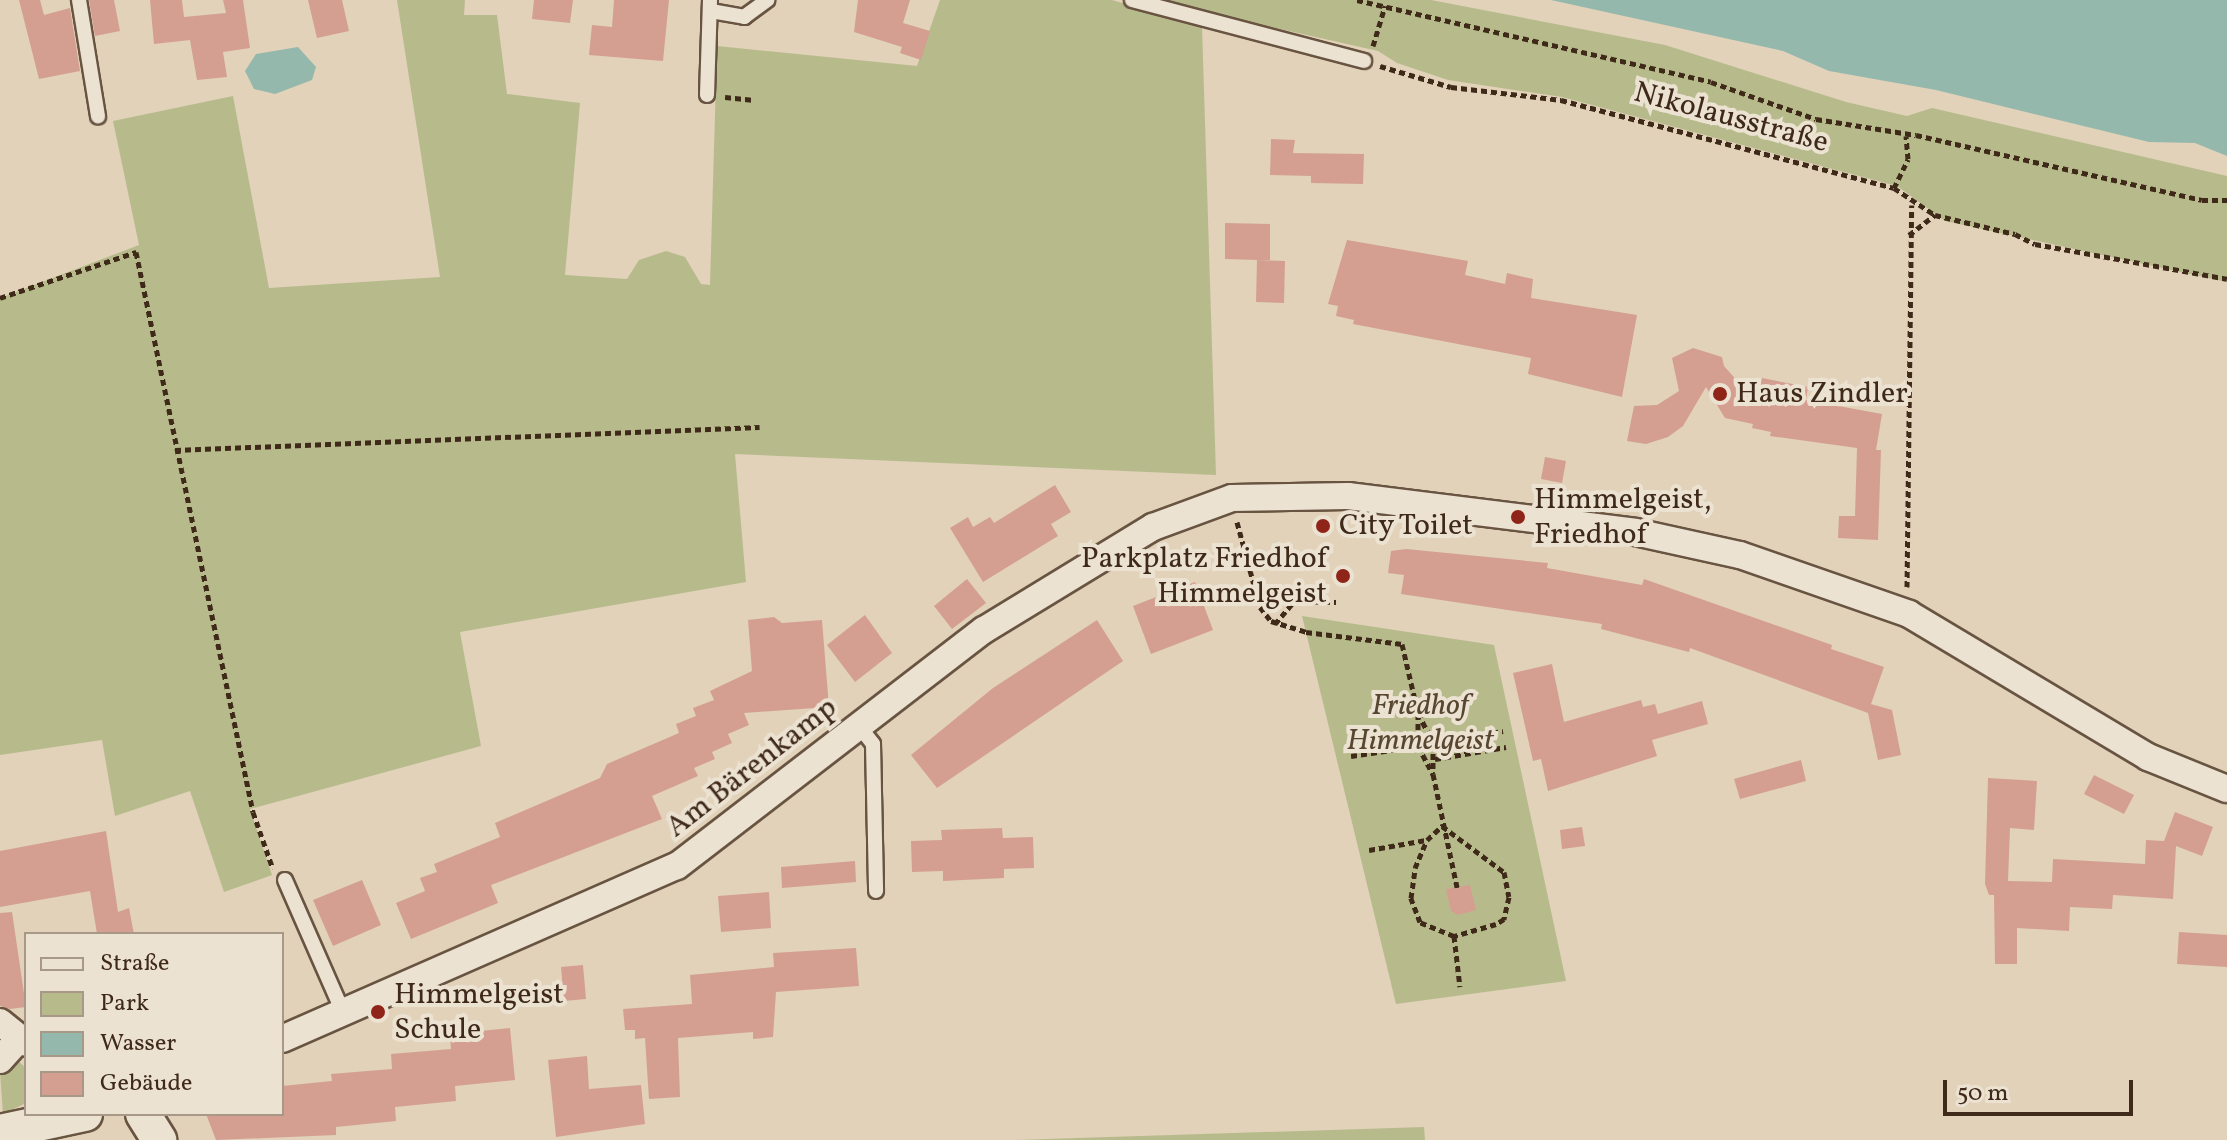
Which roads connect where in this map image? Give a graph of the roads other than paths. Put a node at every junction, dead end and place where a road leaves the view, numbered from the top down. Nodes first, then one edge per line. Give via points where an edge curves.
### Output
1 (79, 0) edge
2 (767, 0) edge
3 (1132, 0) edge
4 (710, 6) edge
5 (1364, 61) road end
6 (707, 95) road end
7 (98, 116) dead end
8 (859, 726) junction
9 (2227, 789) edge
10 (285, 880) road end
11 (876, 891) dead end
12 (343, 1012) junction
13 (15, 1034) edge
14 (284, 1038) edge
15 (0, 1060) edge
16 (76, 1116) edge
17 (144, 1116) edge
18 (0, 1132) edge
19 (159, 1140) edge

1 - 7 lane
2 - 4 lane via 744,17
3 - 5 lane
4 - 6 lane
8 - 9 street, Am Bärenkamp via 984,630 1153,527 1232,498 1348,496 1635,532 1740,555 1909,614 2148,757
8 - 11 lane via 873,744
8 - 12 street, Am Bärenkamp via 677,866
10 - 12 lane
12 - 14 street, Am Bärenkamp
13 - 15 street
16 - 18 street
17 - 19 street

